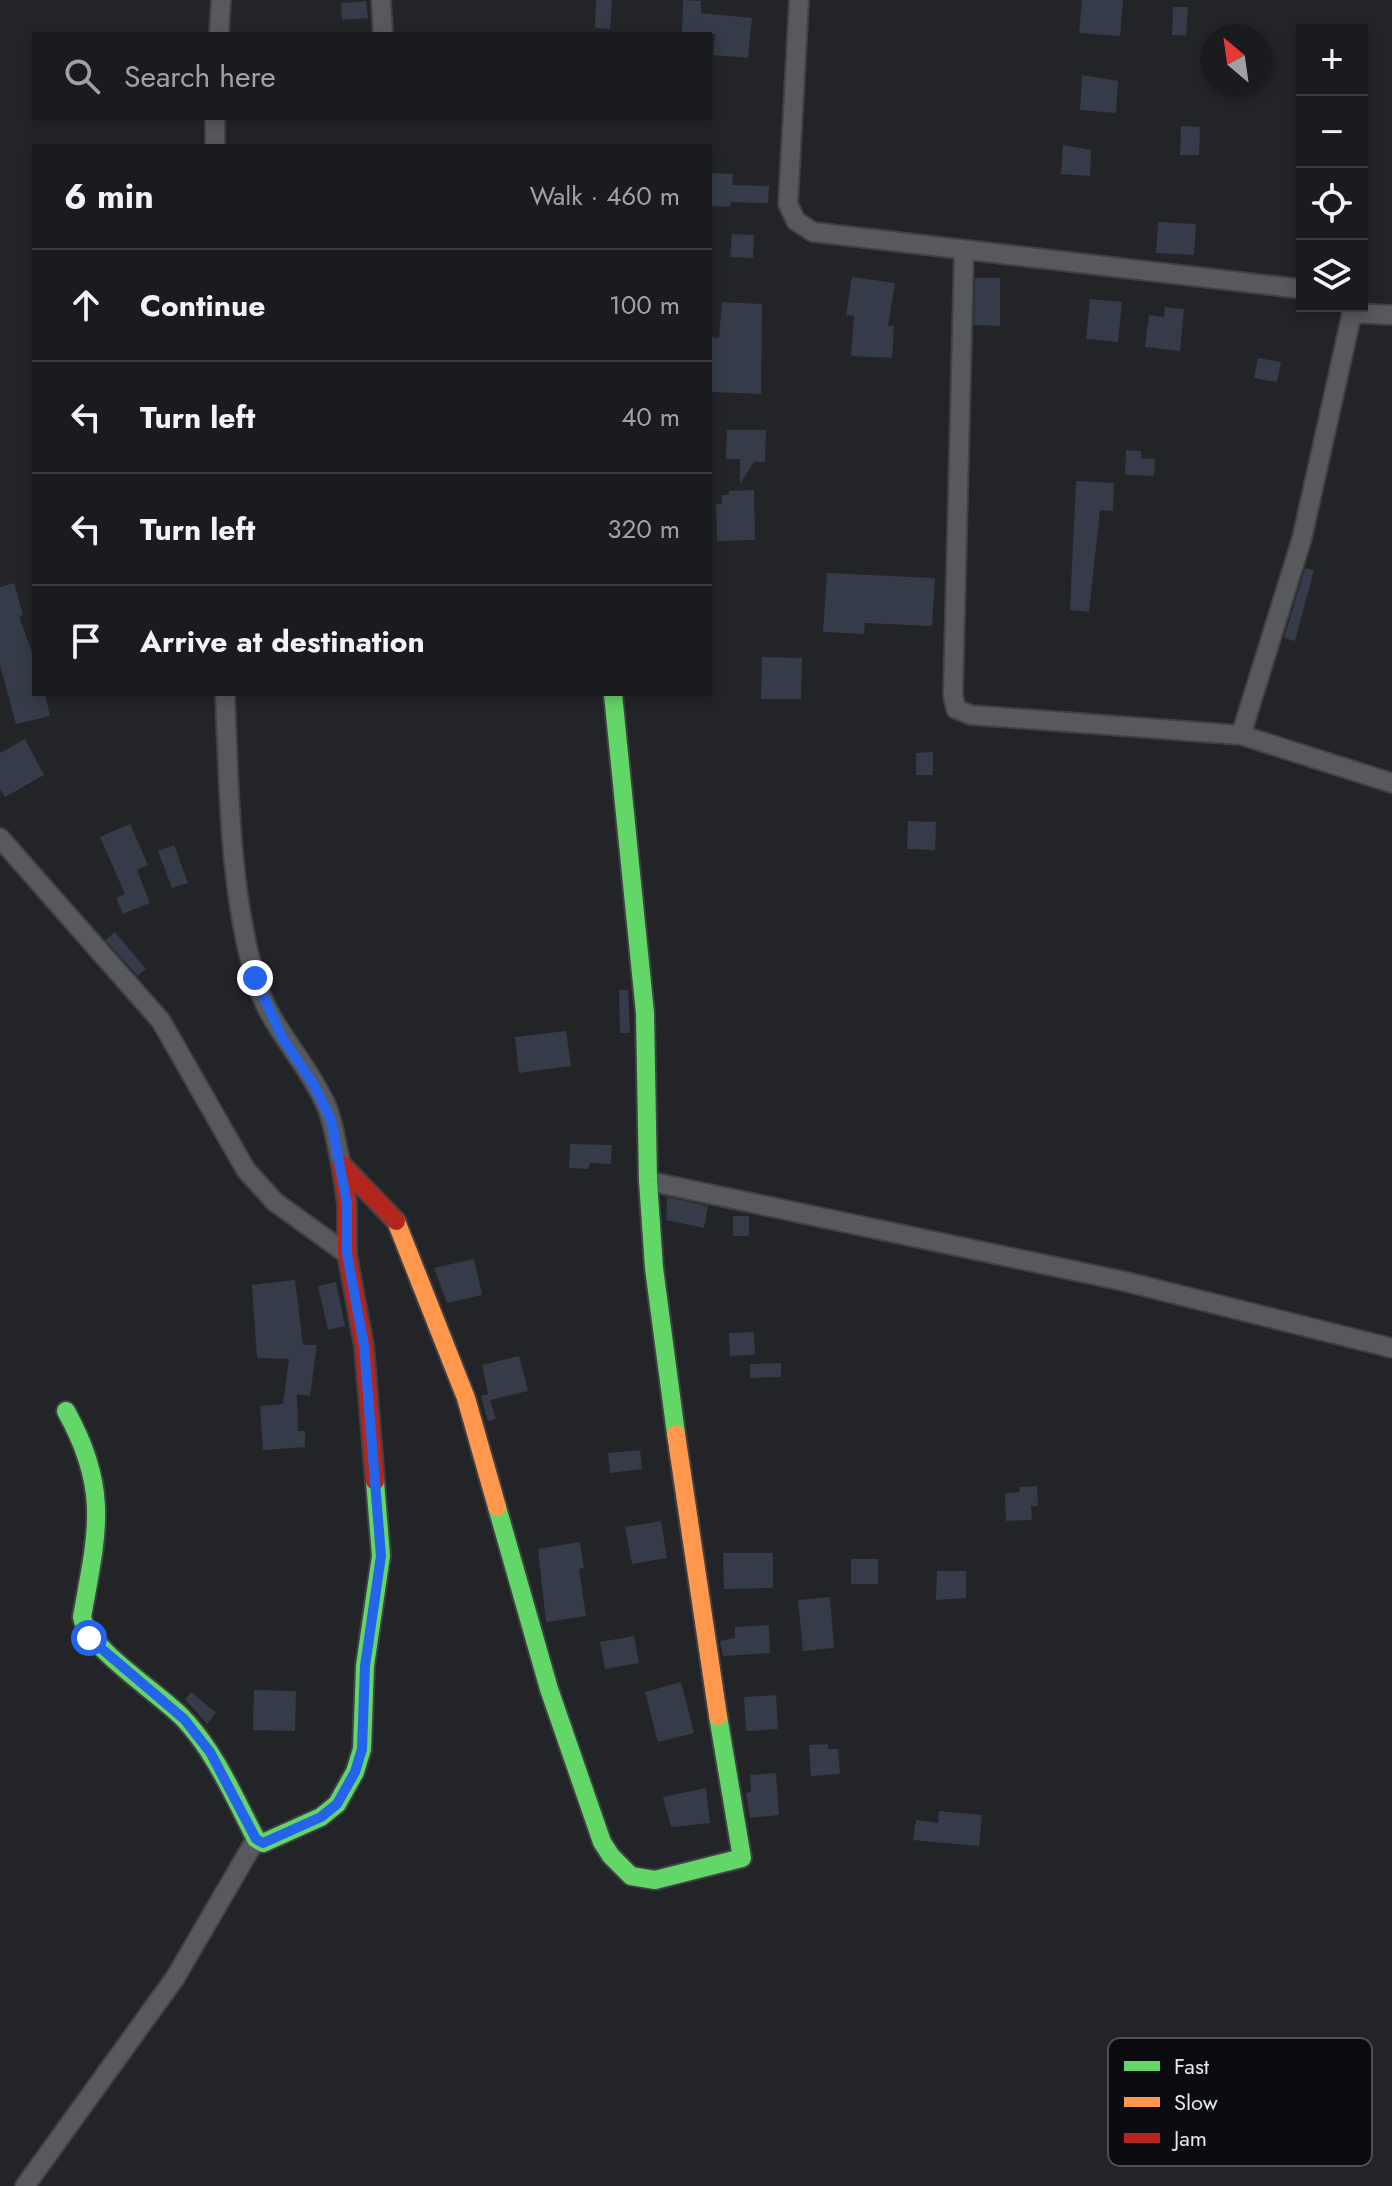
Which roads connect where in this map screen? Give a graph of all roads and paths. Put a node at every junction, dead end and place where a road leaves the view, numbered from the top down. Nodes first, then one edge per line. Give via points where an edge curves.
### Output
1 (221, 0) edge
2 (381, 0) edge
3 (799, 0) edge
4 (219, 32) edge
5 (383, 32) edge
6 (215, 120) edge
7 (215, 144) edge
8 (964, 251) junction
9 (1296, 288) edge
10 (1368, 311) edge
11 (1350, 312) edge
12 (1392, 315) edge
13 (225, 696) edge
14 (613, 696) edge
15 (1241, 735) junction
16 (1392, 783) edge
17 (0, 838) edge
18 (341, 1164) junction
19 (648, 1181) junction
20 (347, 1254) junction
21 (1392, 1348) edge
22 (66, 1411) dead end
23 (256, 1839) junction
24 (25, 2186) edge

1 - 4 street
2 - 5 street
3 - 8 street via 788,204 796,221 813,232
6 - 7 street
8 - 9 street
8 - 15 street via 956,709 971,715
10 - 12 street
11 - 15 street via 1302,538
13 - 18 street via 241,911 255,978 283,1039 325,1103
14 - 19 street via 645,1013
15 - 16 street
17 - 20 street via 161,1021 246,1170 275,1202
18 - 19 street via 389,1211 413,1258 466,1398 580,1784 602,1842 631,1876 650,1882 742,1858 696,1589 654,1268
18 - 20 street
19 - 21 street via 1123,1281
20 - 23 street via 364,1346 381,1556 365,1666 362,1749 337,1804 272,1842
22 - 23 street via 83,1442 98,1499 84,1627 100,1649 184,1719 210,1752
23 - 24 street via 175,1978

